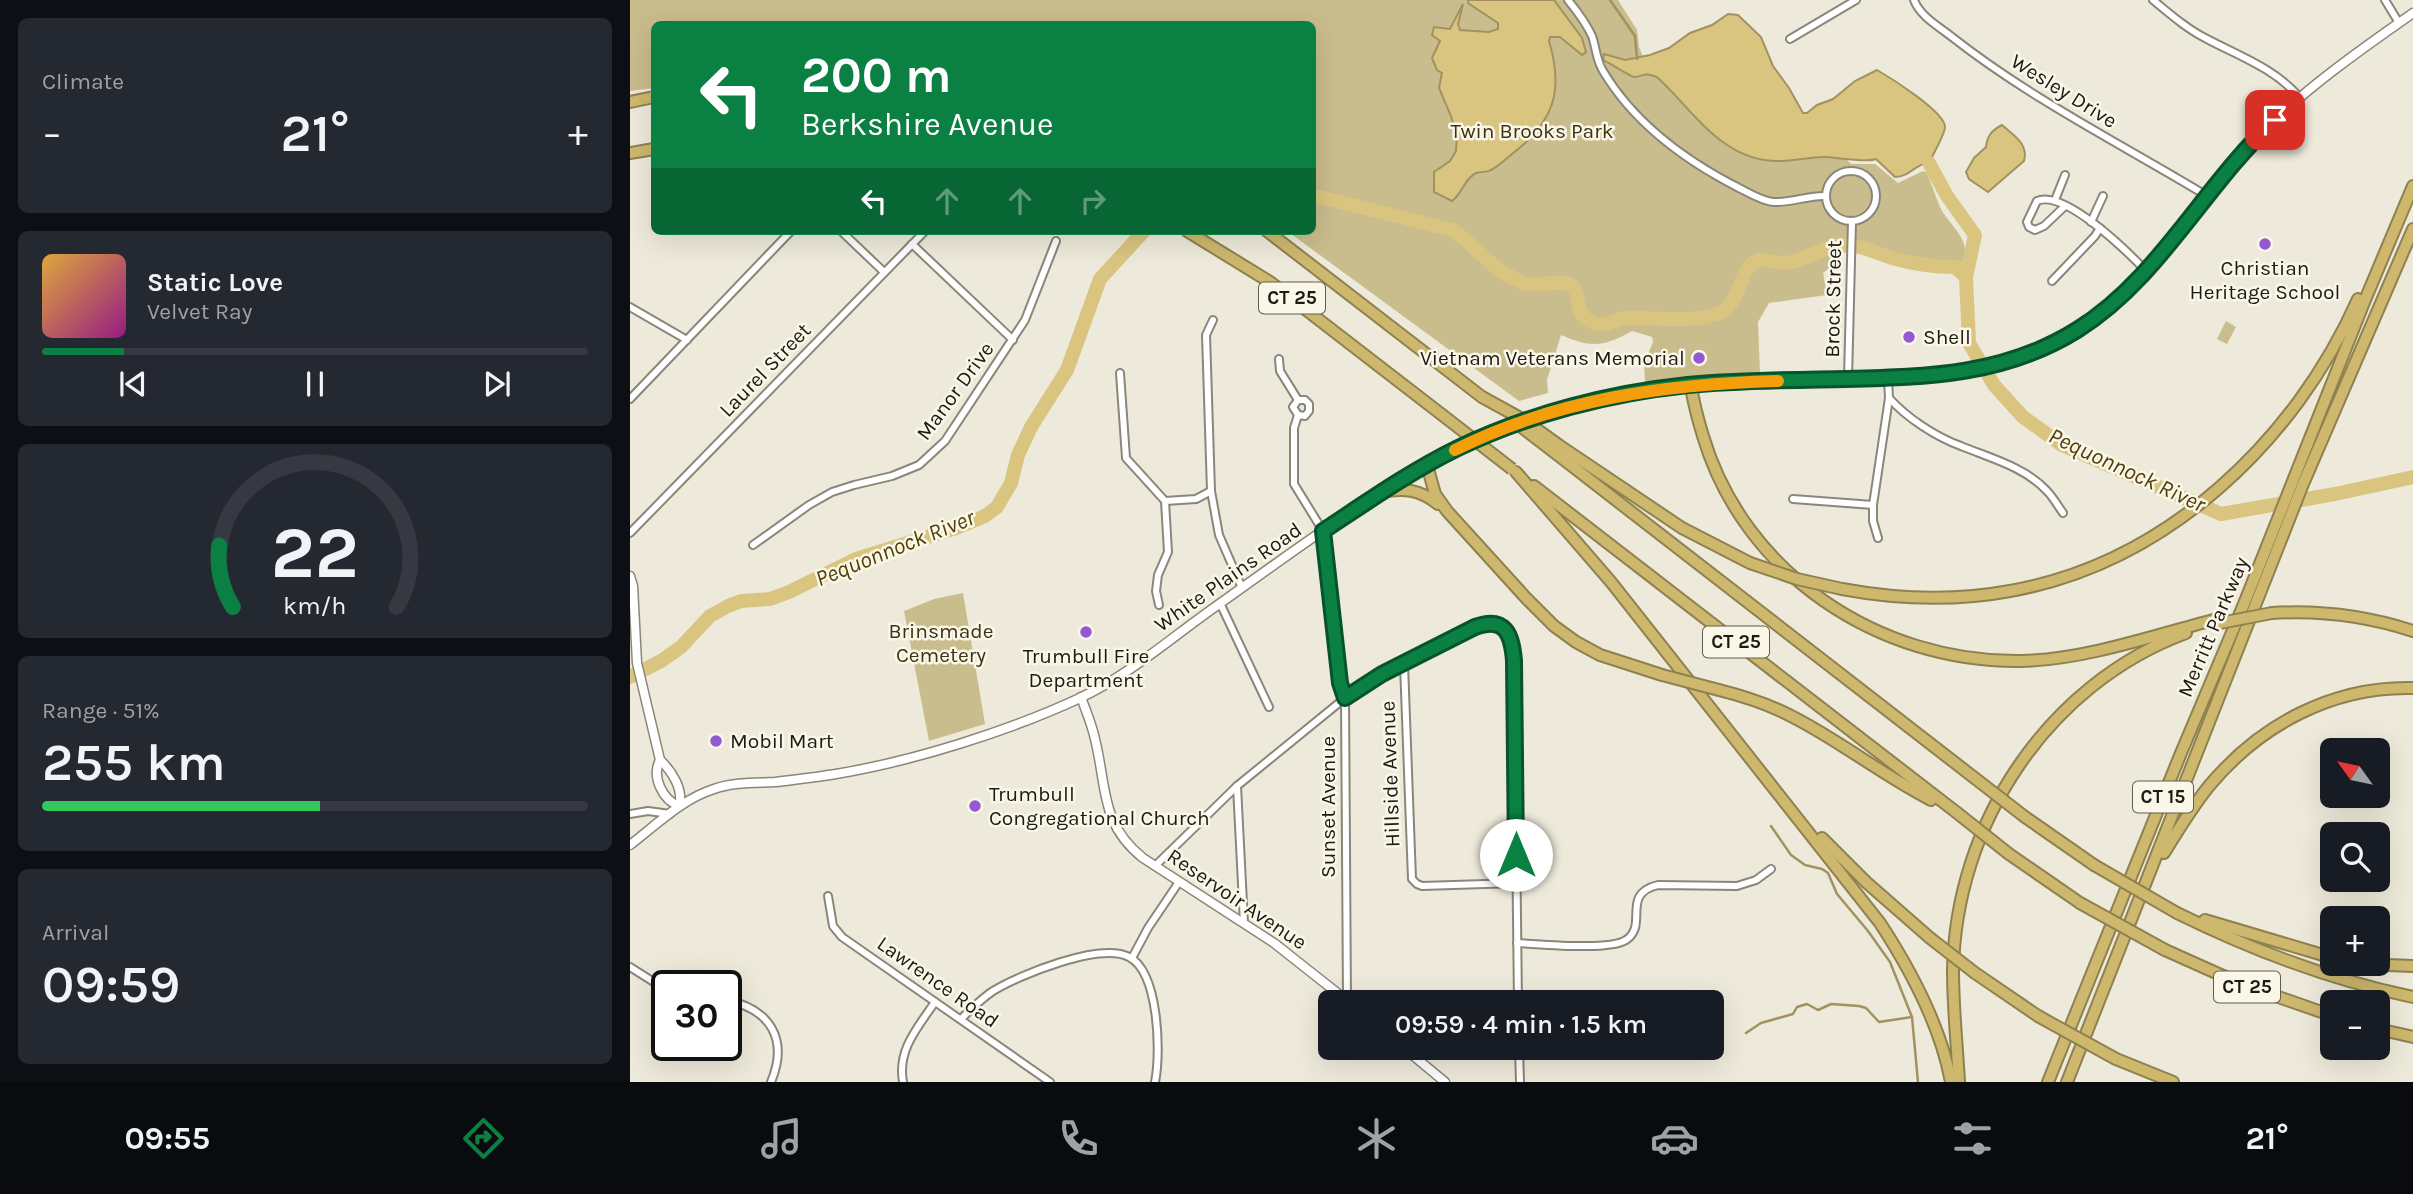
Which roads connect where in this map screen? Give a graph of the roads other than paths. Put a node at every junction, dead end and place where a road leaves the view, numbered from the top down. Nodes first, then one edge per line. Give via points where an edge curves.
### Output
1 (1569, 0) edge
2 (1856, 0) edge
3 (1914, 0) edge
4 (2153, 0) edge
5 (2385, 0) edge
6 (2413, 13) edge
7 (2399, 23) junction
8 (1790, 39) dead end
9 (651, 98) edge
10 (2300, 98) junction
11 (630, 102) edge
12 (651, 150) edge
13 (630, 153) edge
14 (2065, 174) dead end
15 (2413, 186) edge
16 (1826, 196) junction
17 (2103, 196) dead end
18 (2207, 196) junction
19 (2055, 200) junction
20 (2065, 206) junction
21 (1852, 221) junction
22 (2091, 222) junction
23 (2100, 228) junction
24 (2413, 229) edge
25 (787, 235) edge
26 (845, 235) edge
27 (921, 235) edge
28 (1194, 235) edge
29 (1272, 235) edge
30 (1056, 241) dead end
31 (912, 244) junction
32 (2146, 271) junction
33 (884, 272) junction
34 (2052, 281) dead end
35 (630, 307) edge
36 (1213, 320) dead end
37 (687, 340) junction
38 (1013, 340) junction
39 (1279, 359) dead end
40 (1119, 373) dead end
41 (1848, 379) junction
42 (1888, 379) junction
43 (1691, 385) junction
44 (1889, 398) junction
45 (630, 399) edge
46 (1298, 400) junction
47 (1298, 415) junction
48 (1557, 449) junction
49 (1427, 465) junction
50 (1514, 470) junction
51 (2297, 485) junction
52 (1211, 491) junction
53 (1381, 492) junction
54 (1793, 499) dead end
55 (1165, 501) junction
56 (1873, 505) junction
57 (2063, 513) dead end
58 (1452, 518) junction
59 (1323, 531) junction
60 (630, 533) edge
61 (1878, 538) dead end
62 (753, 545) dead end
63 (630, 576) edge
64 (1242, 588) junction
65 (1220, 603) junction
66 (1159, 605) dead end
67 (2216, 622) junction
68 (2413, 631) edge
69 (634, 661) edge
70 (1404, 664) junction
71 (2413, 688) edge
72 (1081, 697) junction
73 (1345, 698) junction
74 (1269, 707) dead end
75 (660, 760) junction
76 (1757, 766) junction
77 (1237, 786) junction
78 (679, 806) junction
79 (1955, 813) junction
80 (630, 814) edge
81 (670, 814) junction
82 (630, 845) edge
83 (1155, 866) junction
84 (1771, 869) dead end
85 (2150, 876) junction
86 (1179, 882) junction
87 (1516, 883) junction
88 (828, 896) dead end
89 (2178, 913) junction
90 (1244, 923) junction
91 (1517, 943) junction
92 (2320, 954) edge
93 (1132, 958) junction
94 (2390, 965) edge
95 (2413, 966) edge
96 (630, 967) edge
97 (651, 981) edge
98 (1335, 990) edge
99 (1348, 990) edge
100 (1518, 990) edge
101 (2413, 997) edge
102 (935, 1002) junction
103 (742, 1003) edge
104 (2320, 1011) edge
105 (961, 1019) junction
106 (2390, 1032) edge
107 (2413, 1037) edge
108 (1419, 1060) edge
109 (1519, 1060) edge
110 (771, 1082) edge
111 (903, 1082) edge
112 (1050, 1082) edge
113 (1155, 1082) edge
114 (1445, 1082) edge
115 (1520, 1082) edge
116 (1951, 1082) edge
117 (1959, 1082) edge
118 (2048, 1082) edge
119 (2067, 1082) edge
120 (2174, 1082) edge

1 - 16 street via 1592,37 1608,79 1668,144 1759,198 1773,202
2 - 8 street
3 - 18 street, Wesley Drive via 1921,13 2039,99
4 - 10 street via 2184,25 2274,74
5 - 7 street
6 - 7 main road, White Plains Road
7 - 10 main road, White Plains Road
9 - 11 highway
10 - 18 main road, White Plains Road via 2261,133
12 - 13 highway
14 - 19 street
15 - 48 highway, bridge via 2350,317 2286,420 2260,449 2213,493 2151,537 2101,563 2050,581 2010,591 1925,597 1874,594 1797,579 1750,563 1682,528
15 - 51 highway, Merritt Parkway / CT 15 via 2365,300
16 - 21 street via 1835,215
16 - 21 street via 1840,174 1856,172 1871,180 1874,205
17 - 22 street
18 - 32 main road, White Plains Road
19 - 20 street
19 - 20 street via 2037,201 2029,227 2044,226
20 - 22 street
21 - 41 street, Brock Street
22 - 23 street
23 - 32 street
23 - 34 street
24 - 51 highway, Merritt Parkway / CT 15
25 - 37 street
26 - 33 street
27 - 31 street, Laurel Street
28 - 50 highway, CT 25, bridge via 1270,282
29 - 48 highway, CT 25, bridge
30 - 38 street, Manor Drive via 1026,320
31 - 33 street, Laurel Street
31 - 38 street
32 - 42 main road, White Plains Road via 2078,329 2036,350 1964,372
33 - 60 street, Laurel Street
35 - 37 street
36 - 52 street via 1206,335
37 - 45 street
38 - 62 street, Manor Drive via 945,441 919,465 832,492
39 - 46 street via 1280,371
40 - 55 street via 1126,458
41 - 42 main road, White Plains Road
41 - 43 main road, White Plains Road
42 - 44 street
43 - 49 main road, White Plains Road via 1602,398 1494,432
43 - 67 highway via 1714,468 1748,529 1801,585 1877,631 1958,656 2027,661
44 - 56 street
44 - 57 street via 1913,419 1957,445 2035,481
46 - 47 street via 1293,407
46 - 47 street via 1305,400 1310,408 1307,414
47 - 59 street via 1294,484
48 - 89 highway, CT 25, bridge via 2025,817 2094,865
49 - 53 main road, White Plains Road
49 - 58 highway via 1435,494
50 - 76 highway via 1611,582
50 - 79 highway, CT 25
51 - 85 highway, Merritt Parkway / CT 15 via 2292,511
51 - 118 highway, Merritt Parkway / CT 15 via 2280,514
52 - 55 street via 1196,499
52 - 64 street via 1219,535
53 - 58 highway via 1420,492
53 - 59 main road, White Plains Road
54 - 56 street
55 - 66 street via 1168,552 1158,575
56 - 61 street
58 - 79 highway, bridge via 1565,634 1612,660 1768,705
59 - 64 main road, White Plains Road
59 - 73 street, Sunset Avenue
63 - 69 main road via 634,586
64 - 65 main road, White Plains Road
65 - 72 main road, White Plains Road via 1138,663
65 - 74 street
67 - 68 highway, bridge via 2314,612
67 - 117 highway via 2158,645 2103,677 2055,719 2008,781 1963,892 1953,970
69 - 75 main road
70 - 73 street
70 - 87 street, Hillside Avenue via 1410,875 1422,886
70 - 87 street via 1490,622 1509,635 1514,661
71 - 85 highway via 2348,695 2292,716 2270,730 2207,788
72 - 78 main road, White Plains Road via 995,732 898,760 838,774 718,787
72 - 83 main road, Reservoir Avenue via 1095,740 1109,815 1126,842
73 - 77 street
73 - 99 street, Sunset Avenue
75 - 78 main road via 680,790
75 - 78 main road via 656,771 663,793
76 - 116 highway via 1868,906 1905,961 1921,993
76 - 120 highway, bridge via 1848,865 1975,973 2038,1016 2116,1059
77 - 83 street
77 - 90 street
78 - 81 main road, White Plains Road
79 - 104 highway, CT 25, bridge via 2080,902 2165,950 2241,984
80 - 81 street
81 - 82 main road, White Plains Road
83 - 86 main road, Reservoir Avenue
84 - 91 street via 1737,886 1650,887 1637,900 1633,933 1618,944
85 - 119 highway, Merritt Parkway / CT 15
86 - 90 main road, Reservoir Avenue
86 - 93 street
87 - 91 street
88 - 102 street, Lawrence Road via 838,934
89 - 92 highway
89 - 101 highway, CT 25 via 2290,962
90 - 98 main road, Reservoir Avenue
91 - 100 street
93 - 105 street via 1102,953 1063,961 1002,986
93 - 113 street via 1155,1006
94 - 95 highway
96 - 97 street
102 - 105 street, Lawrence Road
102 - 111 street via 906,1048
103 - 110 street via 765,1017 778,1040 778,1066
105 - 112 street, Lawrence Road
106 - 107 highway
108 - 114 main road
109 - 115 street

